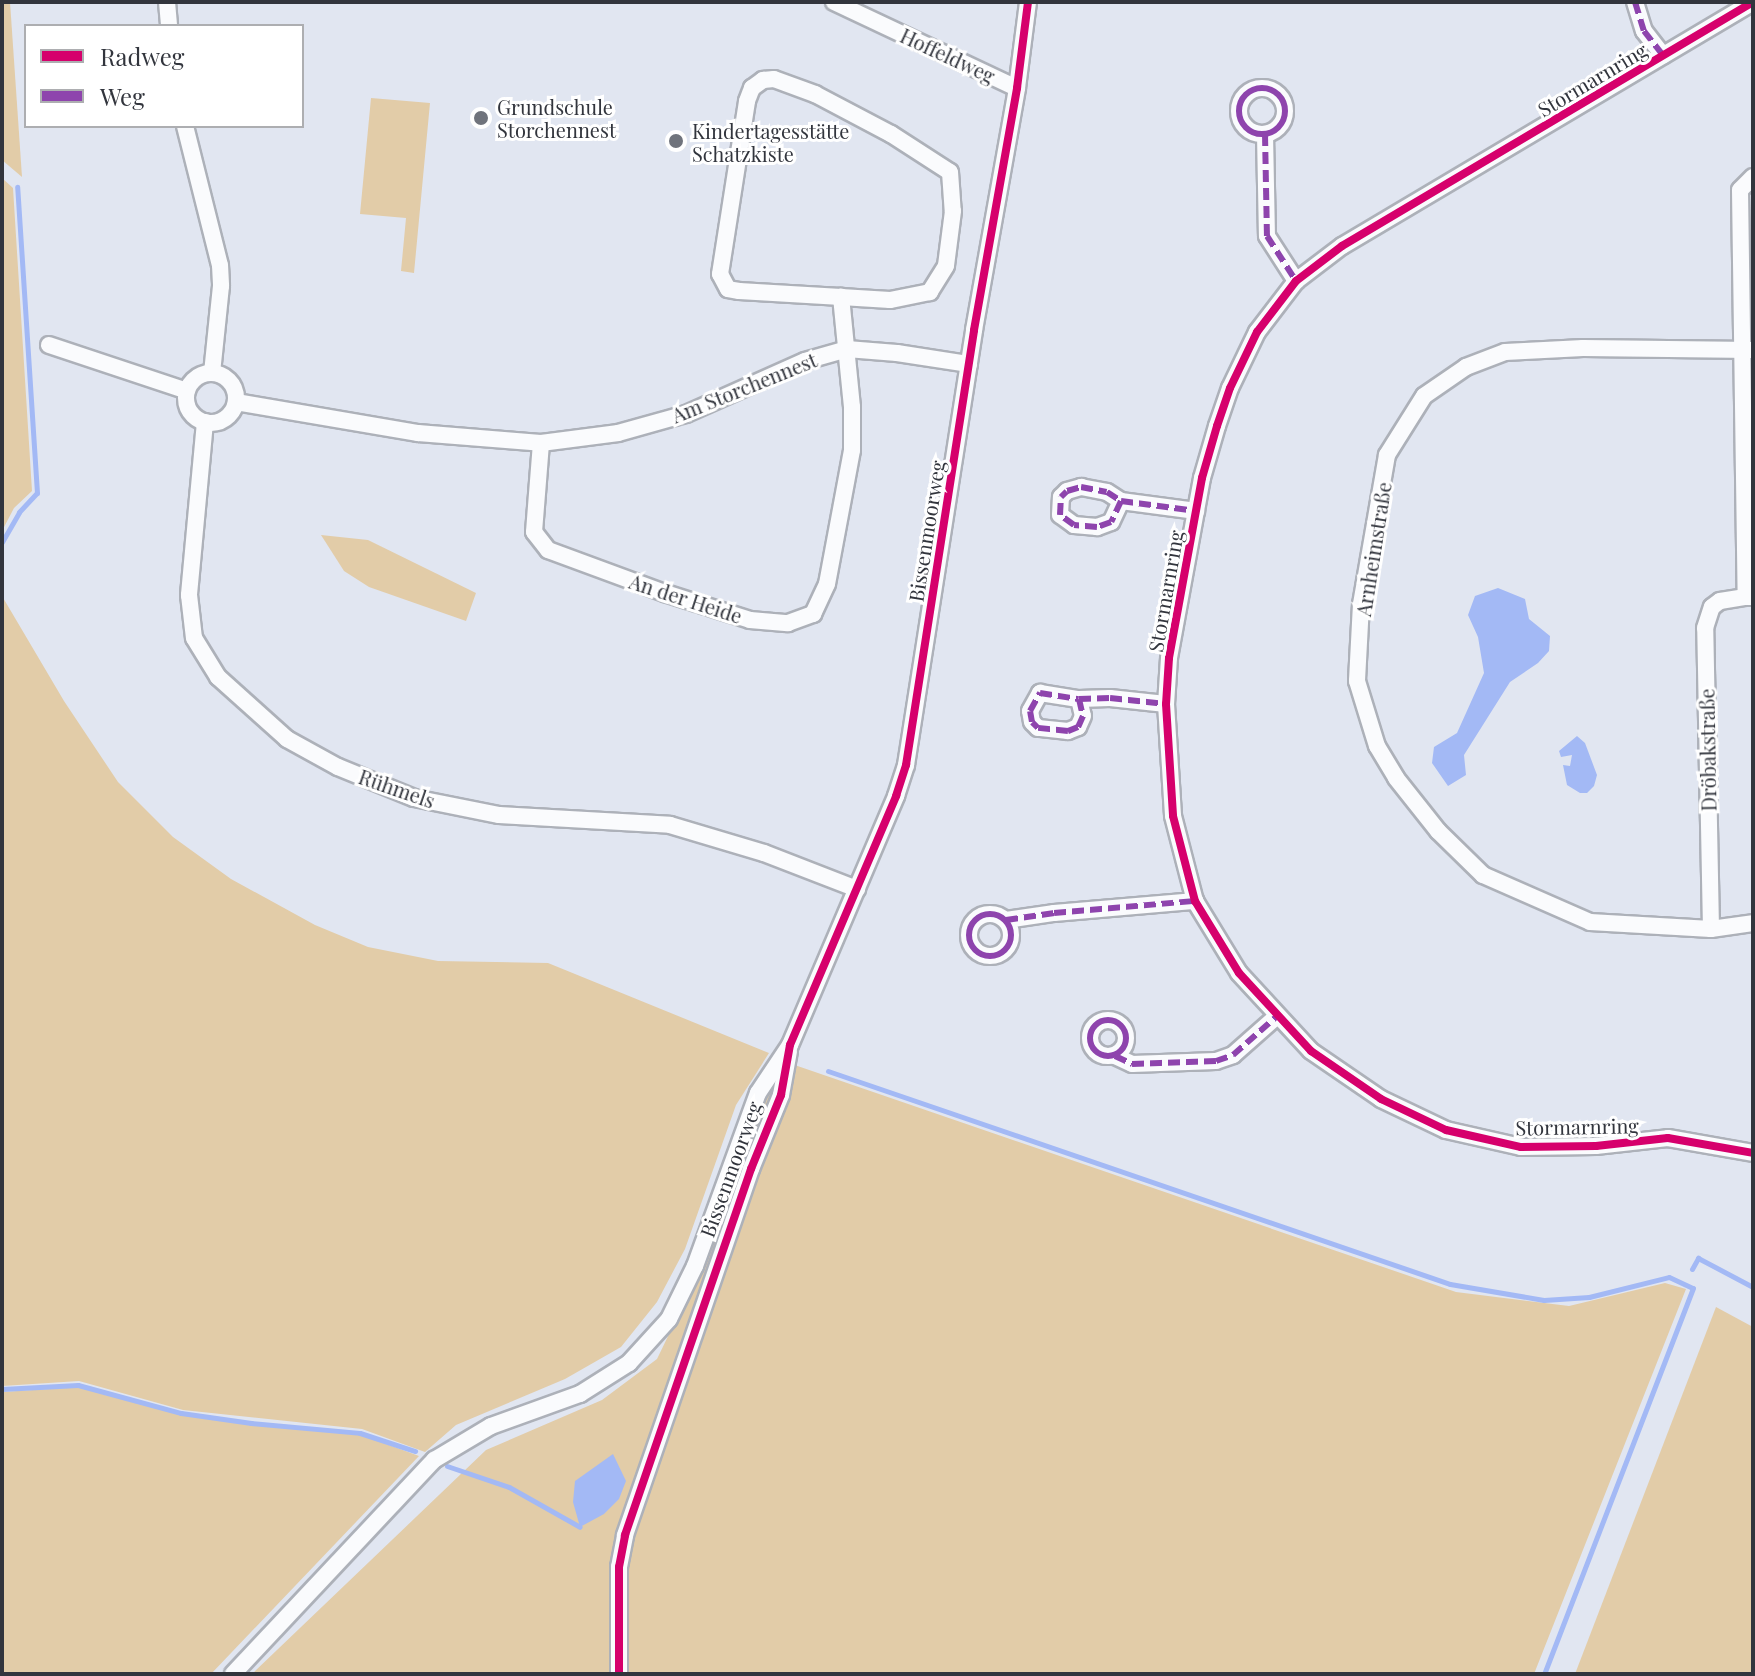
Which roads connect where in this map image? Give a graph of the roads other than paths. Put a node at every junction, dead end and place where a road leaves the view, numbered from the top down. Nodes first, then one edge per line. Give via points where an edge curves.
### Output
1 (167, 2) edge
2 (834, 2) edge
3 (1028, 2) edge
4 (1635, 2) edge
5 (1753, 2) edge
6 (169, 24) edge
7 (1663, 55) junction
8 (1017, 88) junction
9 (186, 128) edge
10 (1265, 134) dead end
11 (1753, 177) edge
12 (1296, 281) junction
13 (841, 297) junction
14 (49, 345) dead end
15 (847, 349) junction
16 (1748, 350) edge
17 (969, 364) junction
18 (212, 373) junction
19 (187, 391) junction
20 (236, 402) junction
21 (205, 422) junction
22 (541, 443) junction
23 (1121, 501) dead end
24 (1196, 511) junction
25 (1749, 597) edge
26 (1079, 699) dead end
27 (1166, 704) junction
28 (857, 889) junction
29 (1195, 901) junction
30 (1006, 920) dead end
31 (1753, 923) edge
32 (1711, 929) junction
33 (1276, 1017) junction
34 (790, 1045) junction
35 (1115, 1056) dead end
36 (1753, 1153) edge
37 (233, 1674) edge
38 (619, 1674) edge

1 - 6 street
2 - 8 street, Hoffeldweg
3 - 8 street, Bissenmoorweg
4 - 7 street, Stormarnring via 1644,31
5 - 7 street, Stormarnring
7 - 12 street, Stormarnring via 1342,246
8 - 17 street, Bissenmoorweg
9 - 18 street via 220,265
10 - 12 street via 1267,236
11 - 16 street via 1740,190
12 - 24 street, Stormarnring via 1257,332 1230,388
13 - 13 street via 890,300 930,292 946,266 953,211 950,172 815,94 763,80 747,101 722,283 739,291
13 - 15 street, An der Heide
14 - 19 street
15 - 17 street, Am Storchennest
15 - 22 street, Am Storchennest via 790,367 686,414 618,433
15 - 22 street, An der Heide via 852,450 827,584 813,614 788,623 750,620 548,550 534,532
16 - 25 street
16 - 32 street, Arnheimstraße via 1505,352 1466,367 1424,396 1387,455 1361,604 1357,681 1377,746 1438,831 1483,875 1590,922
17 - 28 street, Bissenmoorweg via 906,765
18 - 19 street via 196,378
18 - 20 street via 232,385
19 - 21 street via 189,410
20 - 21 street via 228,416
20 - 22 street, Am Storchennest via 418,433
21 - 28 street, Rühmels via 189,595 194,638 218,677 287,739 414,798 499,815 670,825
23 - 24 street, Stormarnring
24 - 27 street, Stormarnring via 1169,658
25 - 32 street, Dröbakstraße via 1720,601 1712,607 1705,628
26 - 27 street
27 - 29 street, Stormarnring via 1173,816
28 - 34 street, Bissenmoorweg
29 - 30 street
29 - 33 street, Stormarnring via 1239,973
31 - 32 street, Arnheimstraße
33 - 35 street via 1233,1055 1216,1061 1132,1064
33 - 36 street, Stormarnring via 1311,1051 1381,1099 1446,1130 1521,1147 1668,1138
34 - 37 street, Bissenmoorweg via 758,1093 695,1266 669,1319 629,1363 580,1394 491,1426 434,1460
34 - 38 street via 781,1095 625,1535 619,1567

